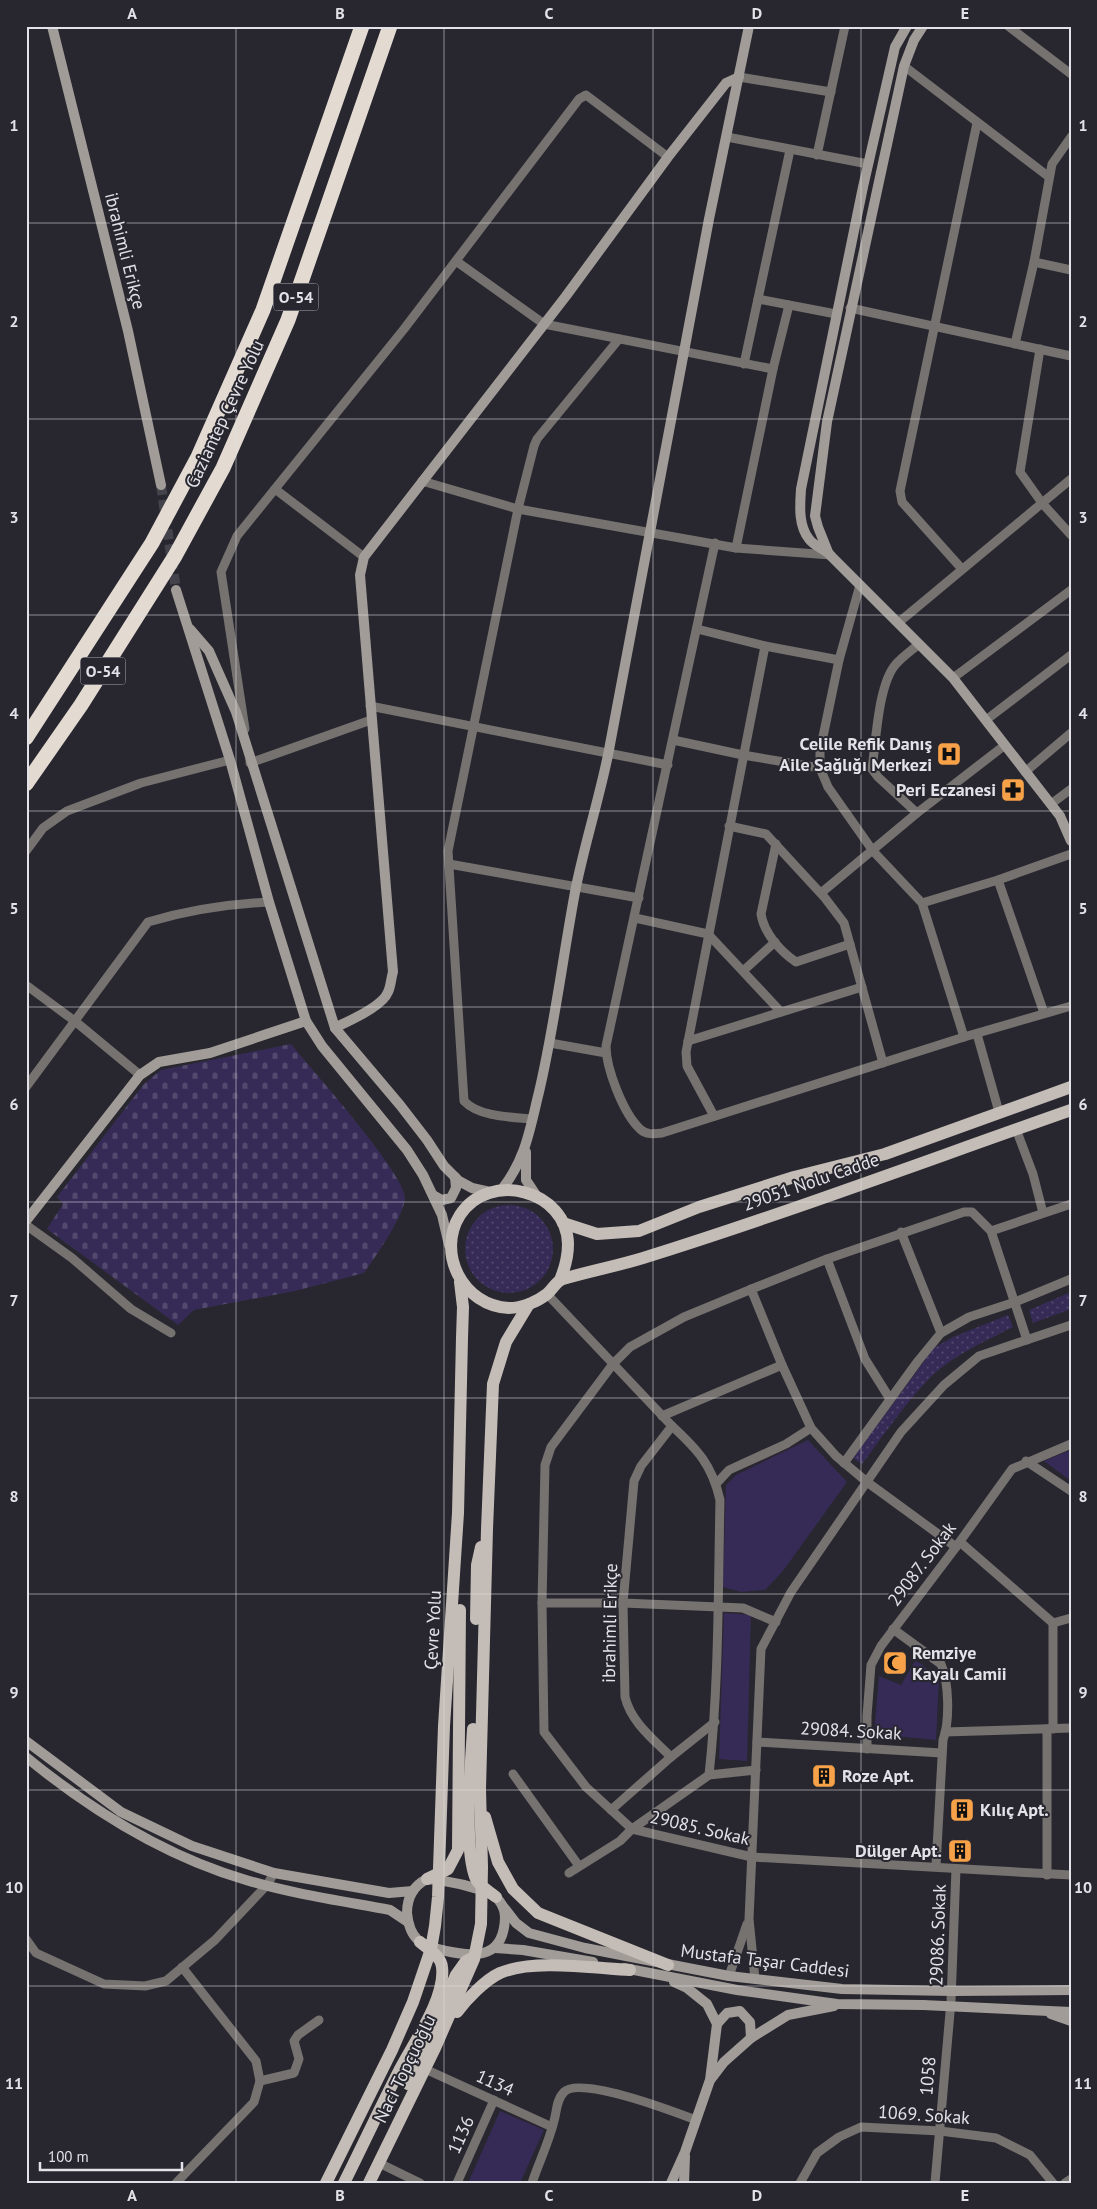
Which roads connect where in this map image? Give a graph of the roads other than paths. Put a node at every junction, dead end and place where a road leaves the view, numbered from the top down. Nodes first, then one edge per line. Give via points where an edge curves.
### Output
1 (52, 26) edge
2 (362, 26) edge
3 (390, 26) edge
4 (749, 26) edge
5 (845, 26) edge
6 (907, 26) edge
7 (923, 26) edge
8 (1008, 26) edge
9 (904, 66) junction
10 (1071, 74) edge
11 (738, 76) junction
12 (831, 92) junction
13 (977, 123) junction
14 (727, 137) junction
15 (1071, 137) edge
16 (790, 150) junction
17 (817, 155) junction
18 (668, 157) junction
19 (868, 164) junction
20 (1049, 177) junction
21 (456, 261) junction
22 (1034, 262) junction
23 (1071, 270) edge
24 (758, 299) junction
25 (790, 305) junction
26 (850, 308) junction
27 (836, 314) junction
28 (544, 324) junction
29 (935, 328) junction
30 (619, 339) junction
31 (1015, 344) junction
32 (1040, 349) junction
33 (685, 352) junction
34 (1071, 356) edge
35 (744, 364) junction
36 (773, 369) junction
37 (1071, 478) edge
38 (422, 481) junction
39 (161, 485) tunnel mouth
40 (275, 488) junction
41 (1042, 503) junction
42 (518, 509) junction
43 (651, 532) junction
44 (1071, 536) edge
45 (715, 543) junction
46 (736, 548) junction
47 (830, 554) junction
48 (364, 557) junction
49 (962, 569) junction
50 (860, 585) junction
51 (176, 590) tunnel mouth
52 (1071, 590) edge
53 (898, 622) junction
54 (189, 628) junction
55 (697, 629) junction
56 (919, 644) junction
57 (765, 646) junction
58 (1071, 655) edge
59 (838, 660) junction
60 (953, 678) junction
61 (370, 706) junction
62 (371, 720) junction
63 (986, 720) junction
64 (474, 727) junction
65 (1071, 733) edge
66 (26, 738) edge
67 (673, 740) junction
68 (1005, 745) junction
69 (608, 755) junction
70 (743, 755) junction
71 (230, 760) junction
72 (250, 763) junction
73 (668, 765) junction
74 (820, 768) junction
75 (1026, 772) junction
76 (26, 784) edge
77 (1071, 790) edge
78 (1051, 804) junction
79 (917, 813) junction
80 (730, 826) junction
81 (1071, 842) edge
82 (776, 844) junction
83 (26, 851) edge
84 (873, 851) junction
85 (1071, 854) edge
86 (449, 864) junction
87 (998, 880) junction
88 (576, 886) junction
89 (821, 893) junction
90 (639, 898) junction
91 (269, 902) junction
92 (922, 903) junction
93 (635, 918) junction
94 (708, 934) junction
95 (775, 942) junction
96 (850, 944) junction
97 (743, 971) junction
98 (26, 985) edge
99 (862, 987) junction
100 (1071, 1006) edge
101 (781, 1012) junction
102 (1044, 1013) junction
103 (306, 1021) junction
104 (76, 1022) junction
105 (336, 1028) junction
106 (978, 1034) junction
107 (964, 1037) junction
108 (688, 1041) junction
109 (550, 1043) junction
110 (606, 1053) junction
111 (883, 1063) junction
112 (140, 1075) junction
113 (26, 1087) edge
114 (1071, 1087) edge
115 (1071, 1110) edge
116 (999, 1112) junction
117 (714, 1116) junction
118 (532, 1119) junction
119 (1016, 1129) junction
120 (526, 1148) junction
121 (455, 1177) junction
122 (496, 1191) junction
123 (433, 1195) junction
124 (536, 1196) junction
125 (1071, 1204) edge
126 (1043, 1213) junction
127 (26, 1223) edge
128 (563, 1223) junction
129 (991, 1231) junction
130 (901, 1232) junction
131 (450, 1246) junction
132 (826, 1259) junction
133 (1071, 1279) edge
134 (560, 1280) junction
135 (460, 1282) junction
136 (751, 1289) junction
137 (547, 1294) junction
138 (1015, 1302) junction
139 (529, 1304) junction
140 (1071, 1325) edge
141 (171, 1333) dead end
142 (941, 1333) junction
143 (1027, 1340) junction
144 (614, 1364) junction
145 (782, 1365) junction
146 (890, 1399) junction
147 (662, 1416) junction
148 (672, 1426) junction
149 (811, 1428) junction
150 (1071, 1444) edge
151 (458, 1460) junction
152 (1026, 1462) junction
153 (844, 1463) junction
154 (867, 1482) junction
155 (716, 1484) junction
156 (1071, 1492) edge
157 (487, 1521) junction
158 (958, 1544) junction
159 (542, 1603) junction
160 (623, 1603) junction
161 (718, 1607) junction
162 (1071, 1618) edge
163 (776, 1622) junction
164 (1053, 1623) junction
165 (893, 1629) junction
166 (714, 1722) junction
167 (1071, 1728) edge
168 (1050, 1729) junction
169 (946, 1732) junction
170 (26, 1741) edge
171 (757, 1742) junction
172 (866, 1748) junction
173 (942, 1753) junction
174 (26, 1757) edge
175 (670, 1757) junction
176 (756, 1770) junction
177 (513, 1774) dead end
178 (710, 1775) junction
179 (480, 1799) junction
180 (611, 1810) junction
181 (632, 1829) junction
182 (752, 1857) junction
183 (579, 1866) junction
184 (936, 1866) junction
185 (956, 1869) junction
186 (274, 1873) junction
187 (569, 1873) dead end
188 (1047, 1875) junction
189 (1071, 1875) edge
190 (427, 1879) junction
191 (267, 1885) junction
192 (412, 1891) junction
193 (499, 1901) junction
194 (749, 1919) junction
195 (408, 1922) junction
196 (26, 1939) edge
197 (420, 1942) junction
198 (495, 1948) junction
199 (482, 1955) junction
200 (668, 1965) junction
201 (182, 1967) junction
202 (630, 1970) junction
203 (658, 1975) junction
204 (729, 1976) junction
205 (422, 1978) joint
206 (755, 1979) junction
207 (1071, 1990) edge
208 (951, 2000) junction
209 (841, 2004) junction
210 (1038, 2010) junction
211 (1071, 2012) edge
212 (319, 2020) dead end
213 (1071, 2021) edge
214 (717, 2024) junction
215 (444, 2028) junction
216 (750, 2038) junction
217 (425, 2069) junction
218 (710, 2080) junction
219 (260, 2082) junction
220 (494, 2100) junction
221 (696, 2120) junction
222 (552, 2127) junction
223 (940, 2131) junction
224 (685, 2152) junction
225 (379, 2163) junction
226 (1071, 2179) edge
227 (176, 2183) edge
228 (326, 2183) edge
229 (344, 2183) edge
230 (360, 2183) edge
231 (369, 2183) edge
232 (420, 2183) edge
233 (457, 2183) edge
234 (532, 2183) edge
235 (671, 2183) edge
236 (684, 2183) edge
237 (800, 2183) edge
238 (935, 2183) edge
239 (1053, 2183) edge
240 (1065, 2183) edge

1 - 39 street, ibrahimli Erikçe via 128,331
2 - 66 highway, Gaziantep Çevre Yolu / O-54 via 263,310 198,457 152,543
3 - 76 highway, Gaziantep Çevre Yolu / O-54 via 288,320 223,468 175,556 81,705
4 - 11 street
5 - 12 street
6 - 19 street via 895,47
7 - 9 street
8 - 10 street
9 - 13 street
9 - 26 street
11 - 12 street
11 - 14 street
11 - 18 street via 726,83
12 - 17 street
13 - 20 street
13 - 29 street
14 - 16 street
14 - 33 street
15 - 20 street via 1052,164
16 - 17 street
16 - 24 street
17 - 19 street
18 - 21 street via 586,94
18 - 28 street
19 - 27 street
20 - 22 street
21 - 28 street
21 - 40 street
22 - 23 street
22 - 31 street
24 - 25 street
24 - 35 street
25 - 27 street
25 - 36 street
26 - 29 street
26 - 47 street via 827,422 815,505 818,528
27 - 47 street via 800,513 809,540
28 - 30 street
28 - 38 street
29 - 31 street
29 - 49 street via 900,491 902,502
30 - 33 street
30 - 42 street via 537,439
31 - 32 street
32 - 34 street
32 - 41 street via 1020,472
33 - 35 street
33 - 43 street
35 - 36 street
36 - 46 street
37 - 41 street
38 - 42 street
38 - 48 street
40 - 48 street
40 - 72 street via 237,536 221,572
41 - 44 street
41 - 49 street
42 - 43 street
42 - 64 street
43 - 45 street
43 - 69 street
45 - 46 street
45 - 55 street
46 - 47 street
47 - 50 street
48 - 61 street via 360,575
49 - 53 street
50 - 53 street
50 - 59 street
51 - 54 street
52 - 60 street
53 - 56 street
54 - 71 street
54 - 72 street via 209,651 236,712
55 - 57 street
55 - 67 street
56 - 60 street
56 - 79 street via 896,664 883,688 872,769
57 - 59 street
57 - 70 street
58 - 63 street
59 - 74 street via 820,750
60 - 63 street
61 - 62 street
61 - 64 street
62 - 72 street
62 - 105 street via 392,972 388,993 379,1002
63 - 68 street
64 - 69 street
64 - 86 street via 448,851
65 - 75 street
67 - 70 street
67 - 73 street
68 - 75 street
68 - 79 street
69 - 73 street
69 - 88 street
70 - 74 street
70 - 80 street
71 - 83 street via 141,783 68,811 43,828
71 - 91 street
72 - 105 street
73 - 90 street
74 - 84 street via 828,787
75 - 78 street
77 - 78 street
78 - 81 street
79 - 84 street
80 - 82 street via 766,834
80 - 94 street
82 - 89 street
82 - 95 street via 761,914 763,925
84 - 89 street
84 - 92 street
85 - 87 street
86 - 88 street
86 - 118 street via 464,1100 470,1107 504,1117
87 - 92 street
87 - 102 street
88 - 90 street
88 - 109 street
89 - 96 street via 844,923
90 - 93 street
91 - 103 street
91 - 104 street via 229,904 148,922
92 - 107 street
93 - 94 street
93 - 110 street
94 - 97 street
94 - 108 street
95 - 96 street via 796,962
95 - 97 street
96 - 99 street
97 - 101 street
98 - 104 street
99 - 101 street
99 - 111 street
100 - 102 street
101 - 108 street
102 - 106 street
103 - 112 street via 210,1053 159,1062
103 - 123 street via 322,1046 407,1150
104 - 112 street
104 - 113 street
105 - 121 street
106 - 107 street
106 - 116 street
107 - 111 street
108 - 117 street via 687,1066
109 - 110 street
109 - 118 street
110 - 117 street via 623,1103 640,1129 649,1134 662,1133
111 - 117 street
112 - 127 street
114 - 116 main road, 29051 Nolu Cadde
115 - 119 main road, 29051 Nolu Cadde
116 - 128 main road, 29051 Nolu Cadde via 885,1154 794,1176 699,1207 639,1231 597,1234
118 - 120 street
119 - 126 street
119 - 134 main road, 29051 Nolu Cadde via 701,1239
120 - 122 street via 515,1173
120 - 124 street via 526,1180
121 - 122 street via 472,1188
121 - 123 street via 456,1188 451,1198 442,1200
122 - 124 main road via 519,1190
122 - 131 main road via 474,1200 461,1213 453,1229
123 - 131 street
124 - 128 main road via 552,1207
125 - 126 street
126 - 129 street
127 - 141 street via 131,1309
128 - 134 main road via 568,1242 567,1262
129 - 130 street, 29085. Sokak via 972,1212 964,1212
129 - 138 street
130 - 132 street, 29085. Sokak
130 - 142 street
131 - 135 main road
132 - 136 street, 29085. Sokak
132 - 146 street via 865,1359
133 - 138 street
134 - 137 main road
135 - 139 main road via 474,1296 491,1305 510,1308
135 - 151 main road, Çevre Yolu via 462,1330
136 - 144 street, 29085. Sokak via 684,1317 630,1347
136 - 145 street
137 - 139 main road
137 - 144 street
138 - 142 street via 969,1317
138 - 143 street
139 - 157 main road via 506,1342 494,1384
140 - 143 street
142 - 146 street
143 - 154 street via 979,1356 944,1385 901,1432
144 - 147 street
144 - 159 street, 29085. Sokak via 551,1447 545,1465
145 - 147 street
145 - 149 street
146 - 153 street
147 - 148 street
148 - 155 street via 691,1443
148 - 160 street, ibrahimli Erikçe via 634,1481
149 - 153 street
149 - 155 street via 786,1444 729,1470
150 - 152 street, 29087. Sokak
151 - 190 main road via 461,1532 458,1850 448,1869
151 - 205 main road, Çevre Yolu via 458,1513 435,1926
152 - 156 street
152 - 158 street, 29087. Sokak via 1012,1469
153 - 154 street
154 - 158 street
154 - 163 street via 791,1592
155 - 161 street via 720,1500
157 - 179 main road
157 - 193 main road via 477,1565 471,1861 476,1881
158 - 164 street
158 - 165 street, 29087. Sokak
159 - 160 street
159 - 180 street, 29085. Sokak via 544,1732 586,1787
160 - 161 street
160 - 175 street, ibrahimli Erikçe via 628,1710
161 - 163 street via 744,1608
161 - 166 street
162 - 164 street
163 - 171 street via 761,1649
164 - 168 street
165 - 169 street, 29086. Sokak via 941,1664 947,1692
165 - 172 street, 29087. Sokak via 871,1665
166 - 175 street
166 - 178 street
167 - 168 street
168 - 169 street
168 - 188 street
169 - 173 street, 29086. Sokak
170 - 186 street via 121,1812 192,1846
171 - 172 street, 29084. Sokak
171 - 176 street
172 - 173 street, 29084. Sokak
173 - 184 street, 29086. Sokak
174 - 191 street via 98,1812 176,1855
175 - 180 street
176 - 178 street
176 - 182 street
177 - 183 street
178 - 181 street
179 - 200 main road via 498,1862 513,1889 538,1913
179 - 215 main road, Naci Topçuoğlu via 480,1924 471,1969
180 - 181 street, 29085. Sokak
181 - 182 street, 29085. Sokak
181 - 183 street via 620,1841
182 - 184 street, 29085. Sokak
182 - 194 street
183 - 187 street
184 - 185 street, 29085. Sokak
185 - 188 street, 29085. Sokak
185 - 208 street, 29086. Sokak
186 - 191 street
186 - 192 street via 389,1893
188 - 189 street, 29085. Sokak
190 - 192 street via 416,1884
190 - 193 street via 470,1885
191 - 195 street via 390,1910
191 - 201 street via 215,1940
192 - 195 street
193 - 198 street via 505,1914 504,1931
193 - 200 street, Mustafa Taşar Caddesi via 516,1923 529,1933
194 - 204 street
194 - 206 street
195 - 197 street
196 - 201 street via 36,1953 104,1984 145,1986 166,1981
197 - 199 street via 459,1954
197 - 229 main road via 441,1960 443,1969 434,2006
198 - 199 street
198 - 202 street, Mustafa Taşar Caddesi
199 - 230 main road via 469,1958 456,1975
200 - 204 street, Mustafa Taşar Caddesi
201 - 219 street via 256,2061
202 - 203 street, Mustafa Taşar Caddesi
202 - 215 main road via 532,1965 499,1974 469,1997
203 - 209 street, Mustafa Taşar Caddesi
203 - 214 street via 687,1988 707,2004
204 - 206 street, Mustafa Taşar Caddesi
205 - 228 main road, Naci Topçuoğlu via 392,2050
206 - 208 street, Mustafa Taşar Caddesi
207 - 208 street, Mustafa Taşar Caddesi
208 - 209 street, Mustafa Taşar Caddesi
208 - 210 street, Mustafa Taşar Caddesi
208 - 223 street, 1058
209 - 216 street via 788,2016
210 - 211 street, Mustafa Taşar Caddesi
210 - 213 street
212 - 219 street via 298,2035 294,2042 299,2059 294,2073
214 - 216 street via 727,2013 740,2011 750,2022
214 - 218 street
215 - 217 main road, Naci Topçuoğlu
216 - 218 street
217 - 220 street, 1134
217 - 225 main road, Naci Topçuoğlu
218 - 221 street
219 - 227 street via 254,2102
220 - 222 street, 1134
220 - 233 street, 1136
221 - 222 street via 616,2093 575,2087 564,2091 558,2100
221 - 224 street
222 - 234 street
223 - 237 street, 1069. Sokak via 861,2127 839,2137 817,2153
223 - 238 street, 1058
223 - 239 street, 1069. Sokak via 996,2138 1030,2155
224 - 235 street
224 - 236 street
225 - 231 main road, Naci Topçuoğlu
225 - 232 street
226 - 240 street

